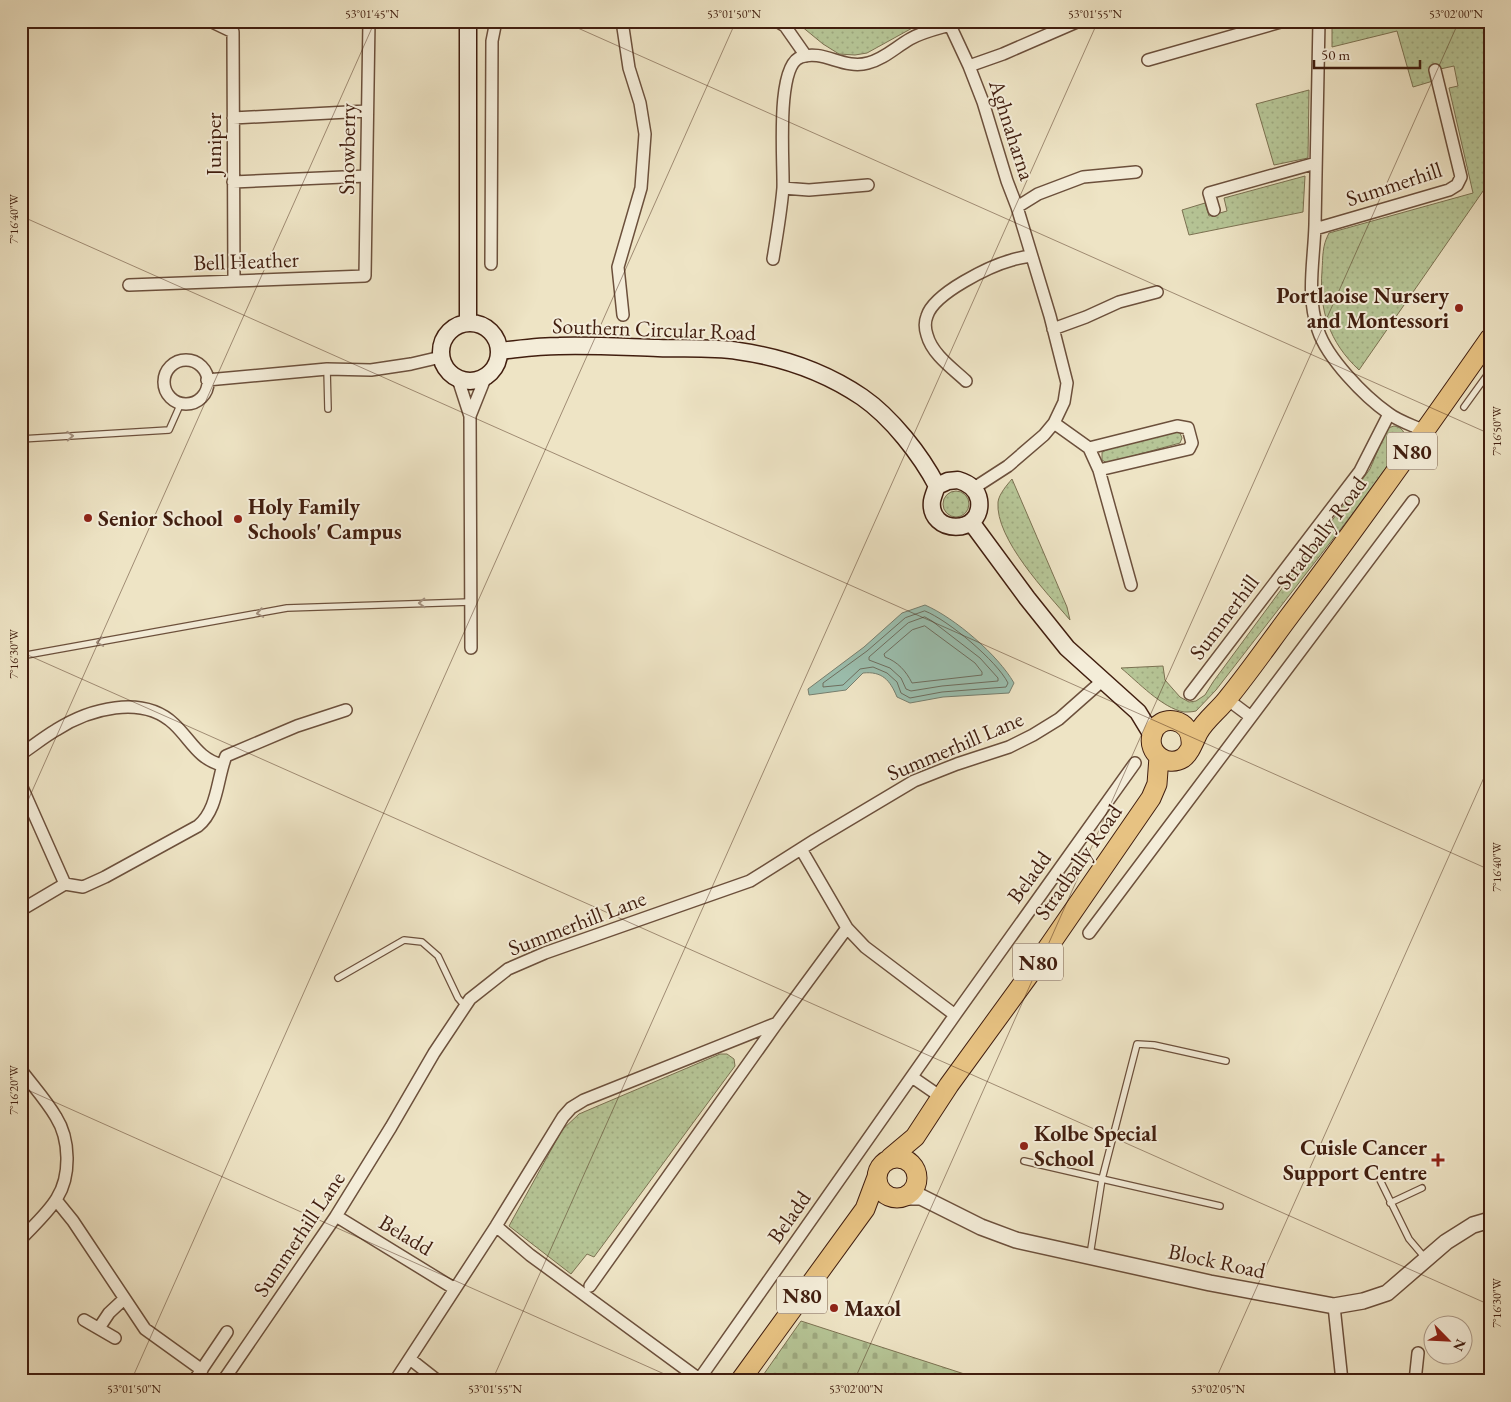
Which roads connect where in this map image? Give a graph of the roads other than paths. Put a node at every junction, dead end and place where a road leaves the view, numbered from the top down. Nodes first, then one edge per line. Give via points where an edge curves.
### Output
1 (210, 21) edge
2 (369, 21) edge
3 (468, 21) edge
4 (496, 21) edge
5 (622, 21) edge
6 (777, 21) edge
7 (1079, 21) edge
8 (1284, 21) edge
9 (1319, 21) edge
10 (949, 23) edge
11 (806, 56) junction
12 (1148, 60) dead end
13 (969, 66) junction
14 (1436, 70) dead end
15 (367, 111) junction
16 (233, 118) junction
17 (1316, 163) junction
18 (1136, 172) dead end
19 (366, 176) junction
20 (234, 182) junction
21 (868, 186) dead end
22 (783, 188) junction
23 (1017, 206) junction
24 (1214, 210) dead end
25 (1315, 229) junction
26 (1031, 256) junction
27 (773, 259) dead end
28 (491, 264) dead end
29 (364, 276) joint
30 (234, 281) junction
31 (129, 285) dead end
32 (1157, 292) dead end
33 (623, 315) dead end
34 (468, 322) junction
35 (1053, 330) junction
36 (1490, 338) edge
37 (499, 351) junction
38 (441, 357) junction
39 (327, 369) junction
40 (1490, 371) edge
41 (486, 376) junction
42 (458, 378) junction
43 (207, 380) junction
44 (966, 381) dead end
45 (181, 403) junction
46 (1464, 407) dead end
47 (328, 409) dead end
48 (1389, 414) junction
49 (470, 416) junction
50 (1054, 423) junction
51 (1426, 431) junction
52 (21, 439) edge
53 (1089, 448) junction
54 (1099, 470) junction
55 (937, 486) junction
56 (974, 488) junction
57 (1412, 501) dead end
58 (971, 522) junction
59 (1131, 585) dead end
60 (470, 602) junction
61 (472, 648) dead end
62 (21, 656) edge
63 (1102, 681) junction
64 (1190, 694) dead end
65 (1227, 700) junction
66 (346, 710) dead end
67 (1138, 712) junction
68 (1251, 717) junction
69 (1169, 720) junction
70 (1152, 735) junction
71 (1191, 741) junction
72 (21, 754) edge
73 (1159, 757) junction
74 (1135, 763) dead end
75 (222, 765) junction
76 (1157, 784) junction
77 (21, 785) edge
78 (801, 849) junction
79 (66, 884) junction
80 (21, 910) edge
81 (847, 928) junction
82 (1090, 933) dead end
83 (338, 978) dead end
84 (465, 1007) junction
85 (955, 1015) junction
86 (777, 1023) junction
87 (1226, 1061) dead end
88 (21, 1070) edge
89 (912, 1077) junction
90 (941, 1096) junction
91 (915, 1138) junction
92 (890, 1158) junction
93 (1024, 1161) dead end
94 (877, 1177) junction
95 (1378, 1178) dead end
96 (1102, 1179) junction
97 (1422, 1188) dead end
98 (910, 1189) junction
99 (56, 1200) junction
100 (1390, 1203) junction
101 (1220, 1206) dead end
102 (865, 1209) junction
103 (336, 1216) junction
104 (1490, 1220) edge
105 (496, 1226) junction
106 (21, 1239) edge
107 (1090, 1255) junction
108 (1426, 1259) junction
109 (590, 1286) dead end
110 (456, 1289) junction
111 (124, 1299) junction
112 (1334, 1306) junction
113 (84, 1320) dead end
114 (99, 1328) junction
115 (227, 1332) dead end
116 (115, 1338) dead end
117 (1418, 1354) dead end
118 (410, 1359) junction
119 (202, 1370) junction
120 (698, 1380) edge
121 (194, 1381) edge
122 (223, 1381) edge
123 (394, 1381) edge
124 (438, 1381) edge
125 (740, 1381) edge
126 (1342, 1381) edge
127 (1414, 1381) edge

1 - 16 street, Juniper via 233,32
2 - 15 street, Snowberry
3 - 34 main road
4 - 28 street via 492,41
5 - 33 street via 629,68 645,134 641,188 618,267
6 - 11 street
7 - 13 street, Aghnaharna
8 - 12 street
9 - 17 street, Summerhill
10 - 11 street, Aghnaharna via 911,38 868,63 857,65 819,55
10 - 13 street, Aghnaharna
11 - 22 street via 794,61 783,99
13 - 23 street, Aghnaharna
14 - 25 street, Summerhill via 1461,177 1457,185 1450,190
15 - 16 street
15 - 19 street, Snowberry
16 - 20 street, Juniper
17 - 24 street via 1209,193
17 - 25 street, Summerhill
18 - 23 street, Aghnaharna via 1083,176
19 - 20 street
19 - 29 street, Snowberry
20 - 30 street, Juniper
21 - 22 street via 809,190
22 - 27 street
23 - 26 street, Aghnaharna
25 - 48 street, Summerhill via 1310,284 1318,332 1340,367
26 - 35 street, Aghnaharna
26 - 44 street via 1011,260 953,288 927,315 927,335 934,350
29 - 30 street, Bell Heather
30 - 31 street, Bell Heather
32 - 35 street via 1119,302
34 - 37 main road via 486,327 493,334
34 - 38 main road via 450,330 441,347
35 - 50 street, Aghnaharna via 1067,383 1064,402
36 - 51 main road, Stradbally Road / N80
37 - 41 main road via 493,369
37 - 55 main road, Southern Circular Road via 558,346 689,349 736,351 774,358 832,380 862,397 902,436
38 - 39 street via 370,370
38 - 42 main road via 450,374
39 - 43 street
39 - 47 lane
40 - 46 lane
41 - 42 main road via 468,381
41 - 49 street
42 - 49 street
43 - 45 street via 205,393 200,398
43 - 45 street via 197,363 184,360 171,366 164,377 165,391 174,401
52 -> 45 lane via 169,430
48 - 51 street, Summerhill
48 - 64 street, Summerhill via 1360,472
49 - 60 street
50 - 53 street
50 - 56 street, Aghnaharna via 1008,466
51 - 65 main road, Stradbally Road / N80
53 - 54 street
53 - 54 street via 1177,426 1188,428 1192,443 1189,449
54 - 59 street
55 - 56 main road via 958,480
55 - 58 main road via 932,502 938,519 954,528
56 - 58 main road via 980,506
57 - 68 street
58 - 63 main road via 1067,648
60 - 61 street
60 -> 62 lane via 287,608
63 - 67 main road
63 - 78 street, Summerhill Lane via 1059,719 1033,735 914,782
65 - 68 street
65 - 71 main road, Stradbally Road / N80
66 - 75 street via 236,750 226,756
67 - 69 main road
67 - 70 main road
68 - 82 street
69 - 70 main road via 1155,728
69 - 71 main road via 1184,724
70 - 73 main road, N80 via 1151,743
71 - 73 main road via 1174,761
71 - 76 main road, Stradbally Road / N80
72 - 75 street via 56,729 82,717 122,708 145,708 168,719 202,756
73 - 76 main road, Stradbally Road / N80
74 - 85 street, Beladd
75 - 79 street via 211,808 198,826 83,887
76 - 90 main road, Stradbally Road / N80 via 1151,798
77 - 79 street
78 - 81 street
78 - 84 street, Summerhill Lane via 750,881 508,969 470,999
79 - 80 street
81 - 85 street via 865,947
81 - 86 street
83 - 84 lane via 404,940 422,942 438,956
84 - 103 street, Summerhill Lane
85 - 89 street, Beladd
86 - 105 street via 571,1108
86 - 109 street
87 - 96 lane via 1137,1044
88 - 99 street via 56,1116 63,1134 66,1176
89 - 90 street
89 - 120 street, Beladd
90 - 91 main road, Stradbally Road / N80
91 - 92 main road, Stradbally Road / N80
91 - 98 main road
92 - 94 main road, N80 via 878,1169
92 - 98 main road via 898,1157 912,1163
93 - 96 lane
94 - 98 main road via 882,1192
94 - 102 main road, N80
95 - 100 lane
96 - 101 lane
96 - 107 lane
97 - 100 lane
98 - 102 main road, N80
98 - 107 street, Block Road via 981,1227 1016,1240
99 - 106 street
99 - 111 street
100 - 108 lane via 1409,1240
102 - 125 main road, N80
103 - 110 street, Beladd
103 - 122 street, Summerhill Lane
104 - 108 street, Block Road via 1473,1225
105 - 110 street
105 - 120 street, Beladd
107 - 112 street, Block Road via 1210,1283
108 - 112 street, Block Road via 1387,1293
110 - 118 street
111 - 114 street via 112,1309
111 - 119 street via 145,1329
112 - 126 street
113 - 114 street
114 - 116 street
115 - 119 street
117 - 127 street
118 - 123 street
118 - 124 street
119 - 121 street

